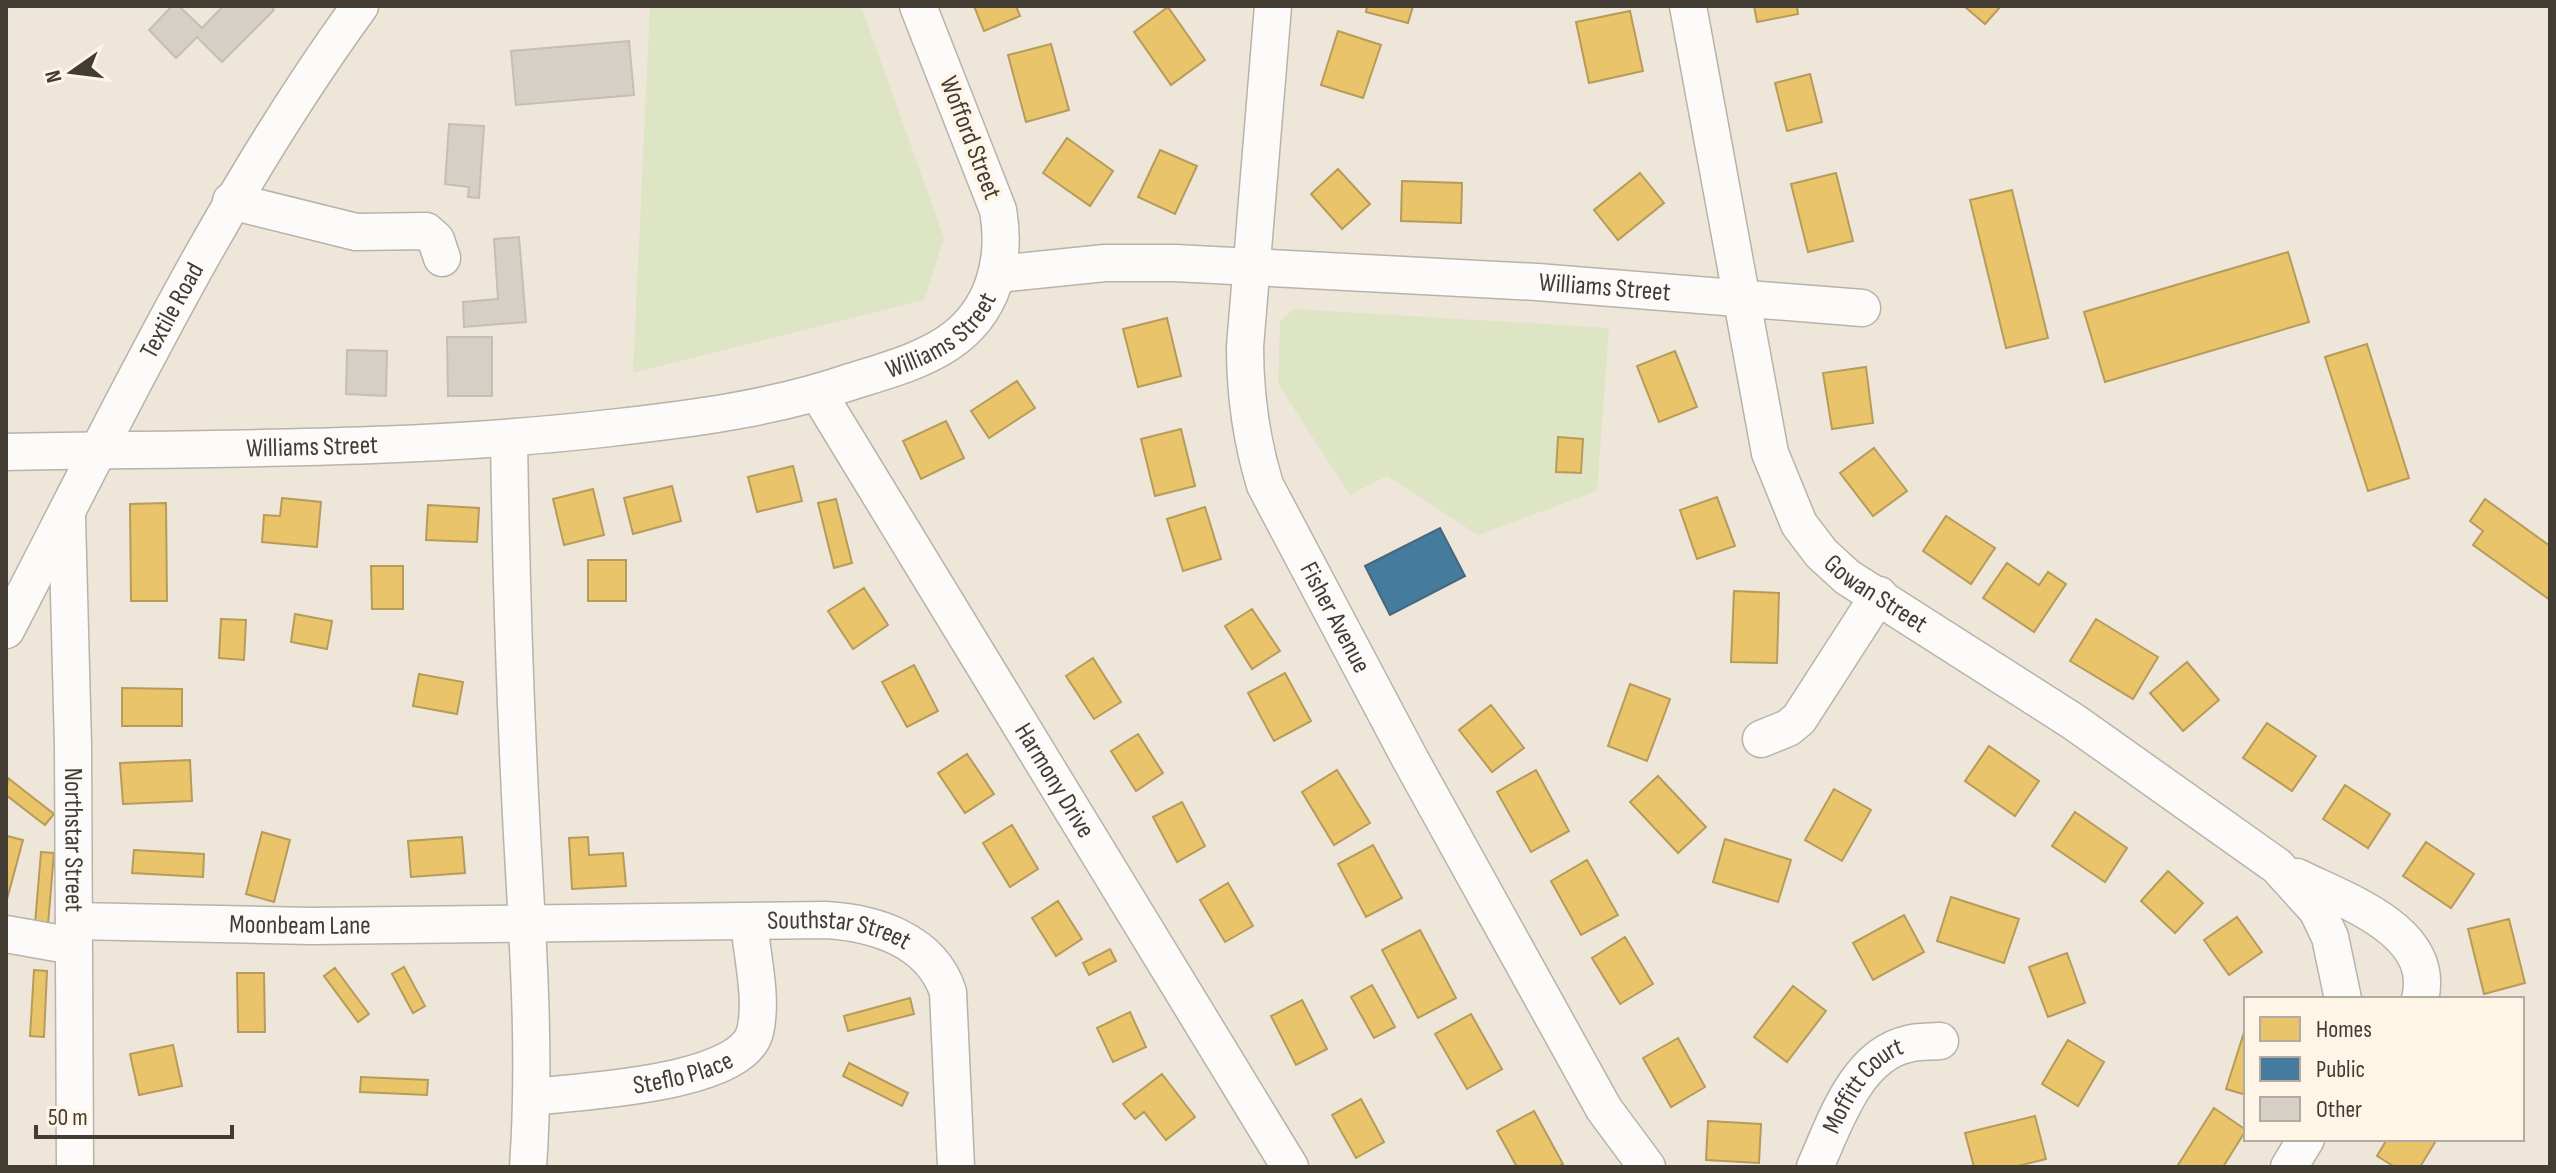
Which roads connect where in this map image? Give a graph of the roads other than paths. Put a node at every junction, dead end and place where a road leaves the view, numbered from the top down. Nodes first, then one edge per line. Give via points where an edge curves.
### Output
1 (360, 6) edge
2 (918, 6) edge
3 (1273, 6) edge
4 (1688, 6) edge
5 (231, 201) junction
6 (442, 258) dead end
7 (1252, 267) junction
8 (998, 274) junction
9 (1741, 295) junction
10 (1862, 308) dead end
11 (818, 393) junction
12 (509, 440) junction
13 (99, 450) junction
14 (6, 452) edge
15 (67, 512) junction
16 (1879, 595) junction
17 (6, 630) edge
18 (1761, 739) dead end
19 (2277, 866) junction
20 (749, 922) junction
21 (528, 924) junction
22 (6, 934) edge
23 (73, 934) junction
24 (2343, 997) edge
25 (2420, 997) edge
26 (1940, 1041) dead end
27 (533, 1097) junction
28 (2305, 1141) edge
29 (75, 1167) edge
30 (528, 1167) edge
31 (956, 1167) edge
32 (1290, 1167) edge
33 (1647, 1167) edge
34 (1815, 1167) edge
35 (2289, 1167) edge

1 - 5 street, Textile Road via 306,80
2 - 8 street, Wofford Street via 998,210
3 - 7 street, Fisher Avenue
4 - 9 street, Gowan Street
5 - 6 street via 356,232 426,231 436,240
5 - 13 street, Textile Road
7 - 8 street, Williams Street via 1105,263
7 - 9 street, Williams Street
7 - 33 street, Fisher Avenue via 1245,394 1251,440 1265,485 1604,1109
8 - 11 street, Williams Street via 986,304 948,343 898,367
9 - 10 street, Williams Street
9 - 16 street, Gowan Street via 1770,453 1783,492 1821,553 1847,577
11 - 12 street, Williams Street via 699,418
11 - 32 street, Harmony Drive
12 - 13 street, Williams Street
12 - 21 street
13 - 14 street, Williams Street
13 - 15 street, Textile Road
15 - 17 street, Textile Road
15 - 23 street, Northstar Street
16 - 18 street via 1799,719
16 - 19 street, Gowan Street via 2074,722
19 - 24 street, Gowan Street via 2299,886 2330,937
19 - 25 street via 2400,935 2415,950 2424,977
20 - 21 street, Southstar Street
20 - 27 street, Steflo Place via 758,1007 754,1035 745,1051 673,1079
20 - 31 street, Southstar Street via 866,924 907,941 930,960 948,992
21 - 23 street, Moonbeam Lane
21 - 27 street
22 - 23 street, Moonbeam Lane
23 - 29 street, Northstar Street
26 - 34 street, Moffitt Court via 1906,1044 1867,1069
27 - 30 street
28 - 35 street

